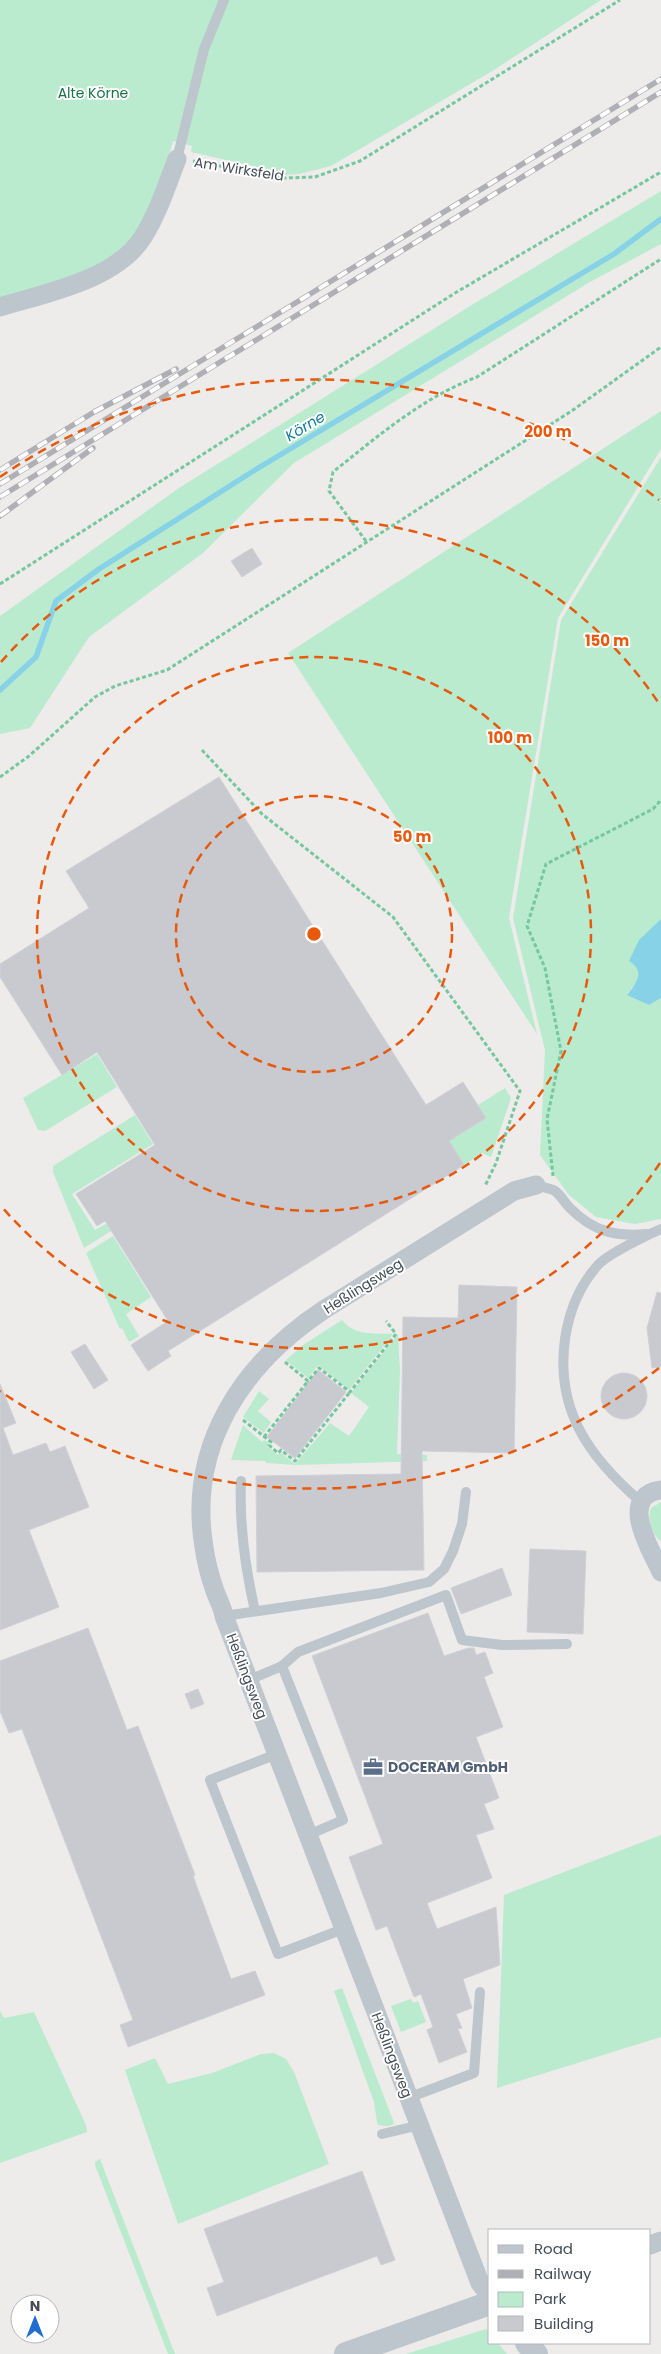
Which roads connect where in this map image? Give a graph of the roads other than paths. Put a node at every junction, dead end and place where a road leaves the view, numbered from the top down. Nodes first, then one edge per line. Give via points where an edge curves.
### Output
1 (224, 0) edge
2 (177, 159) joint
3 (0, 307) edge
4 (536, 1185) joint
5 (657, 1231) edge
6 (241, 1481) dead end
7 (661, 1490) edge
8 (466, 1492) dead end
9 (641, 1502) junction
10 (661, 1572) edge
11 (255, 1611) junction
12 (224, 1616) junction
13 (567, 1644) dead end
14 (282, 1666) junction
15 (249, 1680) junction
16 (277, 1754) junction
17 (308, 1835) junction
18 (343, 1929) junction
19 (480, 1992) dead end
20 (408, 2098) junction
21 (420, 2125) junction
22 (382, 2134) dead end
23 (488, 2293) edge
24 (488, 2304) edge
25 (528, 2344) edge
26 (346, 2354) edge
27 (536, 2354) edge

1 - 2 lane via 204,49
2 - 3 street, Am Wirksfeld via 142,238 121,260 88,280
4 - 5 lane via 555,1191 588,1224 607,1232 626,1236
4 - 12 street, Heßlingsweg via 514,1191 297,1328 273,1349 234,1396 209,1455 202,1499 203,1546
5 - 9 lane via 600,1263 579,1291 567,1322 563,1351 562,1383 573,1418 592,1452 615,1480
6 - 11 lane via 243,1552
7 - 9 street via 651,1492
8 - 11 lane via 462,1524 454,1550 444,1569 428,1582 381,1593
9 - 10 street via 638,1521
11 - 12 lane
12 - 15 street, Heßlingsweg
13 - 14 lane via 502,1645 462,1640 446,1595 298,1652
14 - 15 lane
14 - 17 lane via 343,1820
15 - 16 street, Heßlingsweg
16 - 17 street, Heßlingsweg
16 - 18 lane via 210,1780 278,1954
17 - 18 street, Heßlingsweg
18 - 20 street, Heßlingsweg
19 - 20 lane via 474,2073
20 - 21 street, Heßlingsweg
21 - 22 lane
21 - 23 street, Heßlingsweg via 480,2283
24 - 26 street
25 - 27 street

